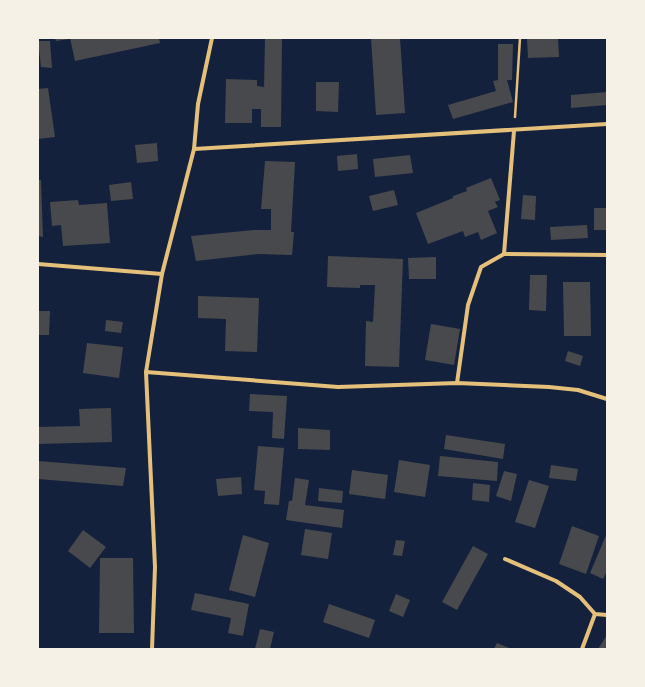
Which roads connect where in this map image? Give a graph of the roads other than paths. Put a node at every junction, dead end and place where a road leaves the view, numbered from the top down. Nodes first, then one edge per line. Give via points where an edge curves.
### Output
1 (212, 38) edge
2 (607, 124) edge
3 (514, 130) junction
4 (194, 149) junction
5 (504, 254) junction
6 (607, 255) edge
7 (38, 264) edge
8 (162, 274) junction
9 (146, 372) junction
10 (457, 383) junction
11 (607, 399) edge
12 (505, 559) dead end
13 (595, 614) junction
14 (607, 615) edge
15 (152, 649) edge
16 (582, 649) edge

1 - 4 street via 198,104
2 - 3 street
3 - 4 street
3 - 5 street
4 - 8 street
5 - 6 street
5 - 10 street via 482,266 468,306
7 - 8 street
8 - 9 street
9 - 10 street via 338,387
9 - 15 street via 155,567
10 - 11 street via 578,390
12 - 13 street via 556,581 580,597
13 - 14 street
13 - 16 street

